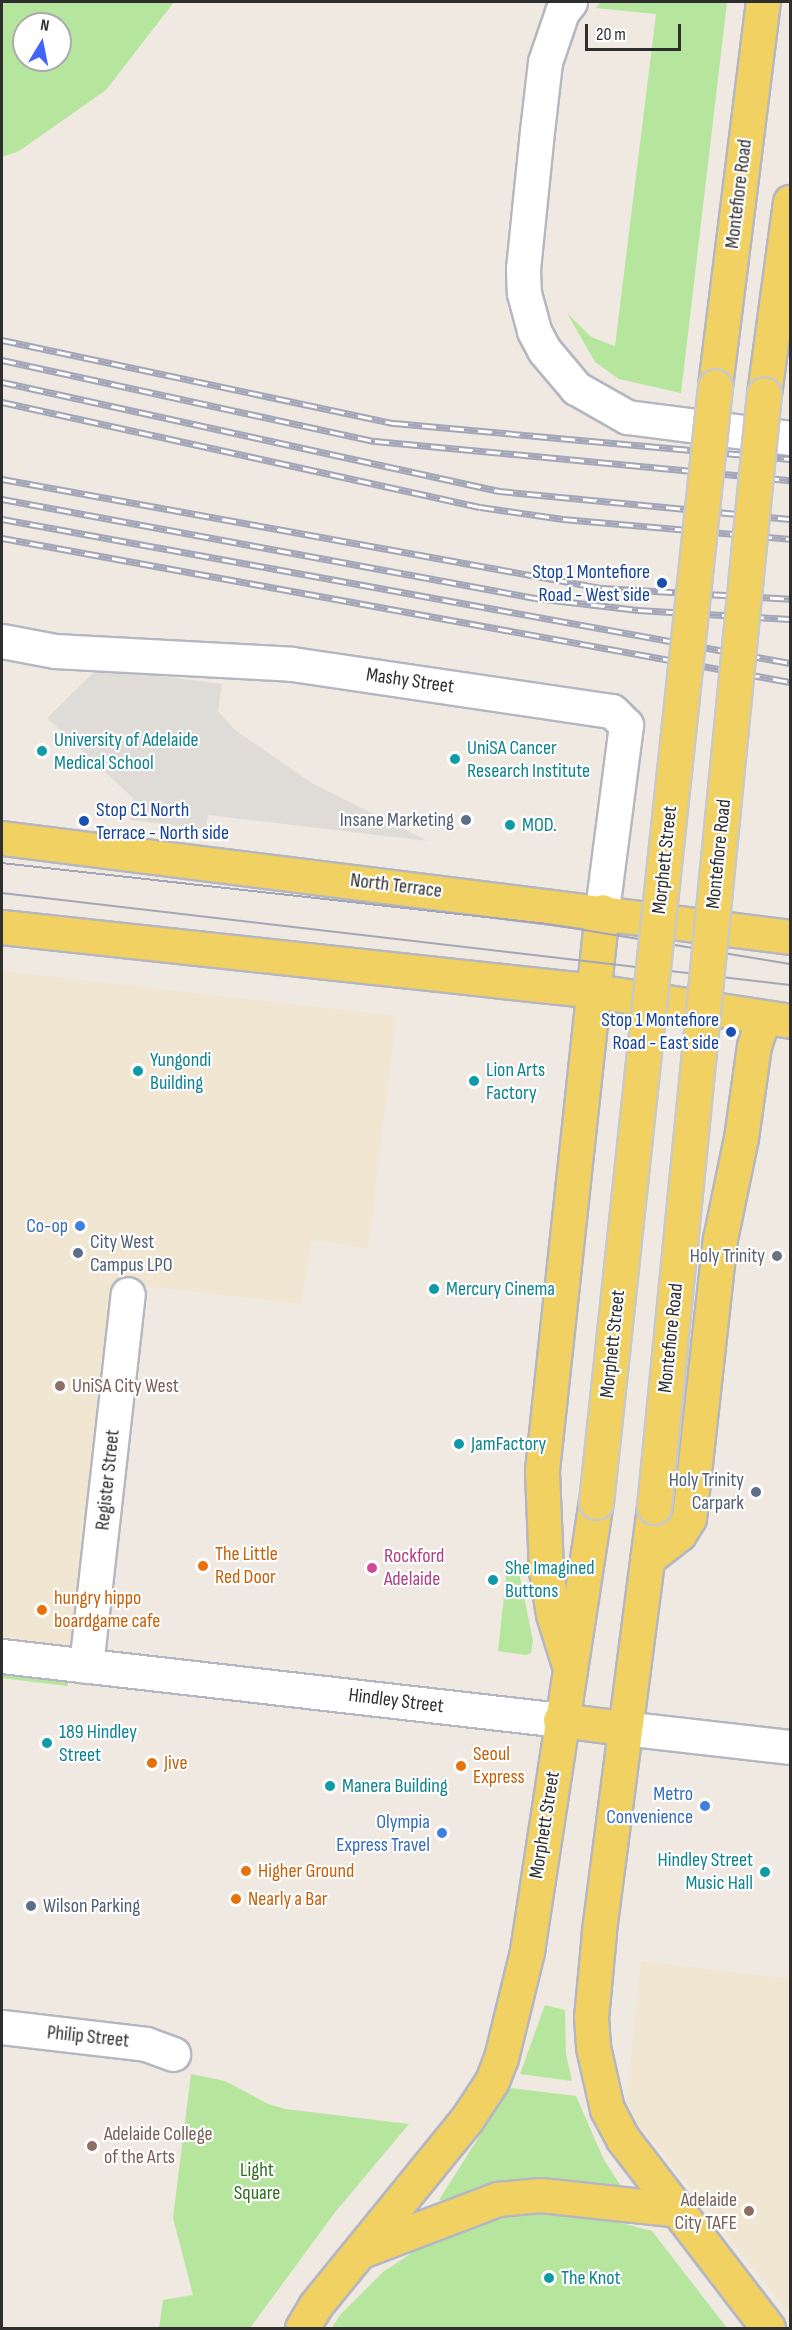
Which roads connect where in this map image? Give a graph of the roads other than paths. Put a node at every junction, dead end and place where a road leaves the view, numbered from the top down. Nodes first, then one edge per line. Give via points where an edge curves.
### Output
1 (570, 2) edge
2 (763, 2) edge
3 (790, 202) edge
4 (715, 386) joint
5 (790, 438) edge
6 (2, 641) edge
7 (2, 838) edge
8 (602, 911) junction
9 (2, 927) edge
10 (790, 937) edge
11 (595, 991) junction
12 (776, 1020) edge
13 (128, 1293) dead end
14 (647, 1559) junction
15 (2, 1656) edge
16 (86, 1666) junction
17 (570, 1668) junction
18 (560, 1720) junction
19 (623, 1728) junction
20 (790, 1747) edge
21 (2, 2027) edge
22 (173, 2054) dead end
23 (678, 2210) junction
24 (361, 2251) junction
25 (302, 2328) edge
26 (768, 2328) edge

1 - 5 street via 545,62 523,269 524,293 544,351 576,388 627,417
2 - 4 main road, Montefiore Road
3 - 14 main road, Montefiore Road, bridge via 764,394
4 - 17 main road, Morphett Street, bridge via 596,1502
6 - 8 street, Mashy Street via 54,651 292,664 612,711 626,725
7 - 8 main road, North Terrace
8 - 10 main road, North Terrace
8 - 11 main road
9 - 11 main road
11 - 12 main road
11 - 17 main road via 542,1470 546,1571 553,1614
12 - 14 main road via 754,1046 741,1138 720,1239 689,1518 679,1534
13 - 16 street, Register Street
14 - 19 main road
15 - 16 street, Hindley Street
16 - 18 street, Hindley Street
17 - 18 main road, Morphett Street
18 - 19 main road, Hindley Street
18 - 24 main road, Morphett Street via 527,1951 501,2058 492,2081 467,2119
19 - 20 street, Hindley Street
19 - 23 main road via 594,1978 593,2047 607,2109 623,2139
21 - 22 street, Philip Street via 147,2044
23 - 24 main road via 541,2194 498,2199
23 - 26 main road
24 - 25 main road via 315,2306

